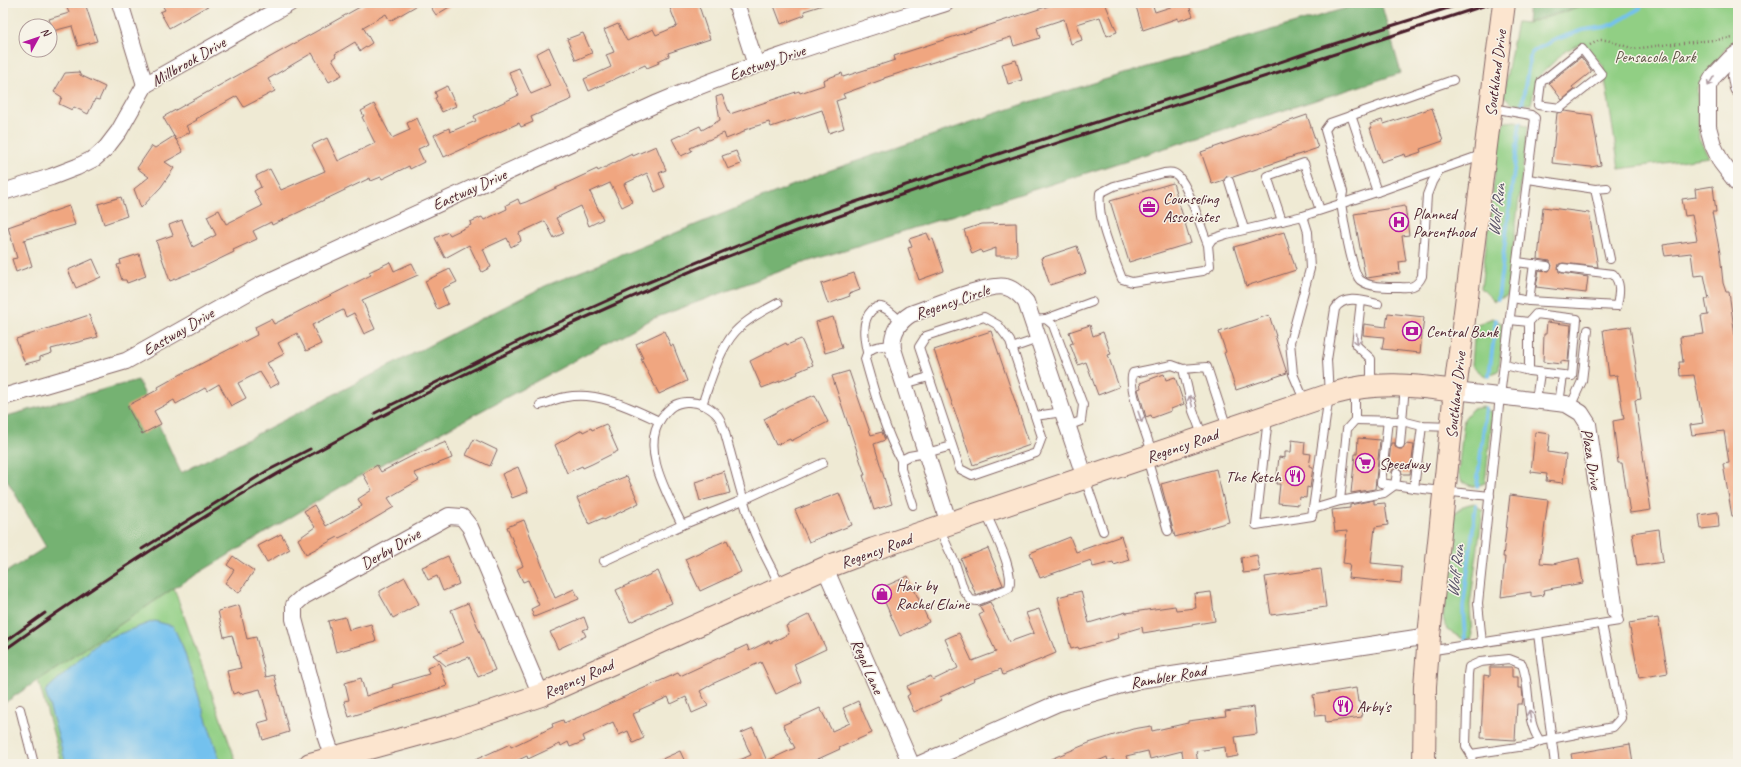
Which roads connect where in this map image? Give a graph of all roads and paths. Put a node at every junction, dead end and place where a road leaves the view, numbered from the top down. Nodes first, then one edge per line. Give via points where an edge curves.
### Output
1 (120, 3) edge
2 (290, 3) edge
3 (736, 3) edge
4 (946, 3) edge
5 (1504, 3) edge
6 (1738, 40) edge
7 (1582, 49) junction
8 (1738, 53) edge
9 (756, 65) junction
10 (1738, 66) edge
11 (1453, 80) dead end
12 (145, 85) junction
13 (1738, 88) edge
14 (1538, 106) junction
15 (1491, 108) junction
16 (1351, 115) junction
17 (1535, 118) junction
18 (1484, 154) junction
19 (1440, 169) junction
20 (1528, 179) junction
21 (1229, 181) dead end
22 (1738, 184) edge
23 (1607, 188) dead end
24 (1595, 189) junction
25 (3, 192) edge
26 (1377, 192) junction
27 (1341, 203) junction
28 (1320, 210) junction
29 (1303, 216) junction
30 (1282, 220) junction
31 (1244, 229) junction
32 (1208, 246) junction
33 (1610, 259) dead end
34 (1517, 262) junction
35 (1534, 264) junction
36 (1547, 266) dead end
37 (1563, 268) dead end
38 (1513, 298) junction
39 (1361, 301) junction
40 (1529, 301) junction
41 (1092, 302) dead end
42 (778, 303) dead end
43 (1378, 304) dead end
44 (1039, 319) junction
45 (1510, 320) junction
46 (901, 322) junction
47 (1529, 322) junction
48 (1588, 330) dead end
49 (1038, 339) junction
50 (892, 345) junction
51 (1012, 348) junction
52 (867, 352) junction
53 (1505, 365) junction
54 (1183, 369) junction
55 (1529, 371) junction
56 (1540, 373) junction
57 (1563, 376) junction
58 (929, 377) junction
59 (904, 384) junction
60 (1405, 385) junction
61 (1363, 387) junction
62 (1455, 391) junction
63 (1329, 395) junction
64 (1500, 396) junction
65 (3, 397) edge
66 (1536, 400) junction
67 (1306, 403) junction
68 (1565, 404) junction
69 (702, 405) junction
70 (540, 406) dead end
71 (1034, 416) junction
72 (1268, 416) junction
73 (1065, 419) junction
74 (1354, 420) junction
75 (1388, 420) junction
76 (659, 421) junction
77 (1402, 421) junction
78 (1422, 426) junction
79 (1452, 428) junction
80 (1227, 430) junction
81 (1203, 438) junction
82 (1400, 444) dead end
83 (952, 446) junction
84 (926, 453) junction
85 (1150, 456) junction
86 (902, 460) junction
87 (822, 463) dead end
88 (1397, 473) dead end
89 (1084, 478) junction
90 (1395, 485) junction
91 (1414, 488) junction
92 (1445, 491) junction
93 (1490, 496) junction
94 (744, 500) junction
95 (1340, 501) junction
96 (913, 505) dead end
97 (1313, 509) junction
98 (986, 511) junction
99 (682, 525) junction
100 (944, 525) junction
101 (1103, 531) dead end
102 (1168, 531) dead end
103 (604, 561) dead end
104 (825, 568) junction
105 (781, 588) junction
106 (1615, 611) joint
107 (1602, 624) junction
108 (1538, 634) junction
109 (1482, 643) junction
110 (1428, 644) junction
111 (541, 695) junction
112 (20, 708) dead end
113 (1552, 738) junction
114 (1540, 741) junction
115 (1471, 754) junction
116 (333, 761) edge
117 (34, 764) edge
118 (310, 764) edge
119 (911, 764) edge
120 (920, 764) edge
121 (1424, 764) edge
122 (1472, 764) edge
123 (1555, 764) edge

1 - 12 street
2 - 12 street, Millbrook Drive
3 - 9 street
4 - 9 street, Eastway Drive
5 - 15 street, Southland Drive
6 - 7 path via 1734,38 1634,49 1600,40
7 - 14 lane via 1541,82
7 - 14 lane via 1602,75 1560,108
8 -> 22 street via 1713,77 1708,86 1708,127 1713,145 1721,162
9 - 65 street, Eastway Drive via 658,103 294,269 235,299 126,361
10 - 13 street
11 - 16 lane
12 - 25 street, Millbrook Drive via 119,131 102,153 77,167
14 - 17 lane
15 - 17 lane via 1531,115
15 - 18 street, Southland Drive
16 - 26 lane
16 - 27 lane via 1330,123 1325,130 1343,192
17 - 20 lane
18 - 19 lane
18 - 62 street, Southland Drive
19 - 26 lane
19 - 27 lane via 1432,182 1428,196 1422,276 1418,284 1411,287 1369,284 1358,277
20 - 24 lane
20 - 34 lane
21 - 31 lane
23 - 24 lane
24 - 33 lane
26 - 27 lane
27 - 28 lane
28 - 29 lane
28 - 30 lane via 1304,163 1267,176
29 - 30 lane
29 - 67 lane via 1308,232 1310,269 1290,342 1293,374
30 - 31 lane
31 - 32 lane via 1212,239
32 - 32 lane via 1210,266 1203,271 1132,282 1122,278 1100,213 1100,193 1114,186 1164,173 1178,175 1186,188
34 - 35 lane
34 - 38 lane
35 - 36 lane
35 - 40 lane
37 - 40 lane via 1613,274 1620,288 1617,306
38 - 40 lane
38 - 45 lane
39 - 43 lane
39 -> 61 lane via 1356,345 1371,359
39 - 63 lane via 1348,299 1335,309 1326,360
41 - 44 lane
42 - 69 lane via 745,323 729,339
44 - 46 street, Regency Circle via 1022,297 1006,287 997,286 910,314
44 - 49 street, Regency Circle
44 - 73 lane via 1053,325 1083,406 1081,421
45 - 47 lane
45 - 53 lane
46 - 50 street, Regency Circle via 896,328
46 - 52 lane via 887,310 875,308 869,314 864,327
47 - 55 lane
47 - 57 lane via 1536,314 1577,319 1572,376
48 - 68 lane via 1582,382
49 - 51 lane
49 - 73 street, Regency Circle
50 - 52 lane via 871,348
50 - 59 street
51 - 58 lane via 998,325 984,317 926,336 919,347
51 - 71 lane
52 - 86 lane via 865,359 879,406 894,447
53 - 55 lane
53 - 64 lane
54 - 80 lane via 1207,367
81 -> 54 lane via 1193,411
54 -> 85 lane via 1172,365 1158,367 1133,373 1130,377
55 - 56 lane
56 - 57 lane
56 - 66 lane
57 - 68 lane
58 - 59 lane
58 - 83 lane
59 - 84 street
60 - 61 street, Regency Road
60 - 62 street, Regency Road
60 - 77 lane
61 - 63 street, Regency Road
61 - 74 lane
62 - 64 street
62 - 79 street, Southland Drive
63 - 67 street, Regency Road
63 - 97 lane
64 - 66 street
64 - 93 lane
66 - 68 street
67 - 72 street, Regency Road
68 - 106 street, Plaza Drive via 1581,413 1588,424
69 - 76 lane via 697,402 685,402 670,406
69 - 94 lane via 719,416
70 - 76 lane via 567,397 588,396 633,409
71 - 73 lane
71 - 83 lane via 1042,437 1036,453 972,475 960,469
72 - 80 street, Regency Road
72 - 97 lane via 1256,525 1312,516
73 - 89 street, Regency Circle
74 - 75 lane
74 - 95 lane via 1348,429
75 - 77 lane
75 - 90 lane via 1381,483
76 - 99 lane via 654,434 652,452
77 - 78 lane
77 - 82 lane
78 - 79 lane
78 - 91 lane
79 - 92 street, Southland Drive
80 - 81 street, Regency Road
81 - 85 street, Regency Road
83 - 84 lane
84 - 86 lane
84 - 100 street
85 - 89 street, Regency Road
85 - 102 lane
86 - 96 lane via 900,468
87 - 94 lane
88 - 90 lane
89 - 98 street, Regency Road
89 - 101 lane
90 - 91 lane
90 - 95 lane via 1384,494
91 - 92 lane
92 - 93 lane
92 - 110 street, Southland Drive
93 - 109 lane via 1478,603
94 - 99 lane
94 - 105 lane via 750,520
95 - 97 lane
98 - 100 street, Regency Road
98 - 100 lane via 1006,561 1011,582 1009,588 977,601 971,600 964,591
99 - 103 lane
100 - 104 street, Regency Road
104 - 105 street, Regency Road
104 - 119 street, Regal Lane
105 - 111 street, Regency Road
106 - 107 lane via 1619,621
107 - 108 lane
107 - 113 lane via 1621,718 1613,727
108 - 109 lane
108 - 113 lane
109 - 110 lane
110 - 120 street, Rambler Road via 1139,680 1058,703
110 - 121 street, Southland Drive
111 - 116 street, Regency Road via 450,726
111 - 116 street, Derby Drive via 470,527 462,517 449,516 304,596 294,605 294,619
112 - 117 lane
113 - 114 lane
113 - 123 lane
114 - 115 lane via 1532,745
114 -> 115 lane via 1533,732 1526,675 1522,664 1509,659 1480,662 1469,667 1467,680 1466,746
115 - 122 lane
116 - 118 street, Regency Road

